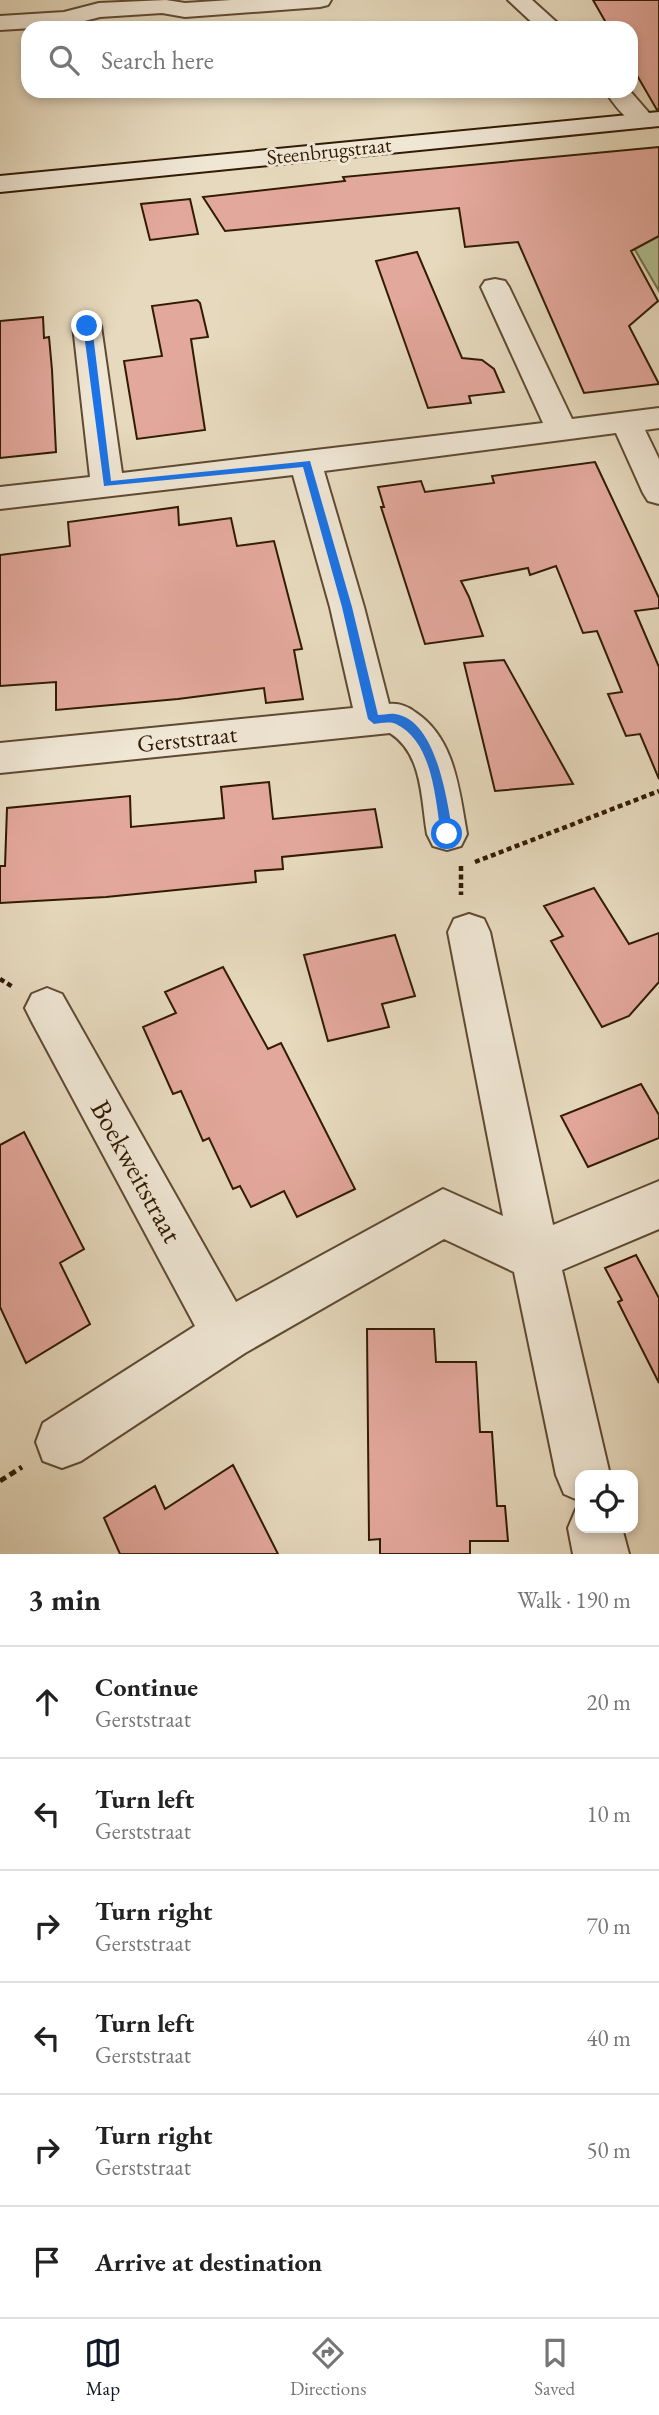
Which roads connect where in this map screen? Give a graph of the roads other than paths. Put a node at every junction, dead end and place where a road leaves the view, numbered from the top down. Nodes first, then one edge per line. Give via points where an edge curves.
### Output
1 (320, 0) edge
2 (519, 0) edge
3 (182, 5) edge
4 (32, 21) edge
5 (544, 21) edge
6 (21, 22) edge
7 (0, 23) edge
8 (625, 98) edge
9 (651, 120) edge
10 (0, 184) edge
11 (495, 287) dead end
12 (87, 326) dead end
13 (659, 418) edge
14 (626, 422) junction
15 (562, 431) junction
16 (306, 463) junction
17 (107, 484) junction
18 (659, 493) edge
19 (0, 498) edge
20 (374, 719) junction
21 (0, 758) edge
22 (454, 849) road end
23 (469, 932) dead end
24 (47, 1008) dead end
25 (659, 1205) edge
26 (535, 1257) junction
27 (227, 1335) junction
28 (62, 1442) dead end
29 (582, 1470) edge
30 (596, 1533) edge
31 (601, 1554) edge

1 - 3 street
2 - 5 street
3 - 4 street via 165,16
6 - 7 street
8 - 9 street
9 - 10 street, Steenbrugstraat
11 - 15 street
12 - 17 street
13 - 14 street
14 - 15 street
14 - 18 street
15 - 16 street
16 - 17 street
16 - 20 street
17 - 19 street
20 - 21 street, Gerststraat
20 - 22 street, Gerststraat via 396,718 418,734 435,774
23 - 26 street
24 - 27 street, Boekweitstraat
25 - 26 street
26 - 27 street via 443,1213
26 - 29 street
27 - 28 street
30 - 31 street

